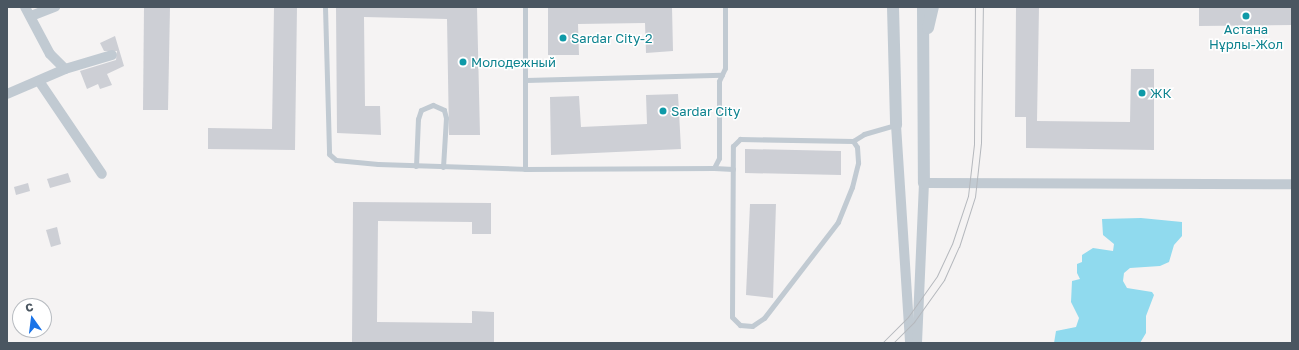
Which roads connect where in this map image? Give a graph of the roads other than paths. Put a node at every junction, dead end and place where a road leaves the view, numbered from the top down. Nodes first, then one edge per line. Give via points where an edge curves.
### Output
1 (25, 7) edge
2 (55, 7) edge
3 (325, 7) edge
4 (525, 7) edge
5 (725, 7) edge
6 (890, 7) edge
7 (893, 7) edge
8 (923, 7) edge
9 (933, 7) edge
10 (31, 16) junction
11 (893, 20) junction
12 (923, 44) junction
13 (112, 55) dead end
14 (65, 69) junction
15 (722, 75) junction
16 (526, 80) junction
17 (39, 81) junction
18 (7, 94) edge
19 (896, 125) junction
20 (852, 141) junction
21 (416, 166) junction
22 (444, 167) junction
23 (525, 168) junction
24 (714, 168) junction
25 (733, 170) junction
26 (102, 174) dead end
27 (924, 183) junction
28 (1292, 184) edge
29 (910, 343) edge
30 (917, 343) edge

1 - 10 street
2 - 10 street
3 - 21 lane via 329,154 336,160
4 - 16 lane
5 - 15 lane via 725,68
6 - 11 street
7 - 11 street
8 - 12 street
9 - 12 street
10 - 14 street via 50,54
11 - 19 street
12 - 27 street
13 - 14 street
14 - 17 street
15 - 16 lane
15 - 24 lane via 719,81 719,158
16 - 23 lane
17 - 18 street
17 - 26 street
19 - 20 lane via 864,134
19 - 29 street
20 - 25 lane via 740,139 734,146
20 - 25 lane via 857,147 858,163 852,187 838,222 764,318 752,326 740,325 732,317
21 - 22 lane
21 - 22 lane via 418,119 421,110 433,105 444,110 446,118
22 - 23 lane
23 - 24 lane
24 - 25 lane
27 - 28 street
27 - 30 street

